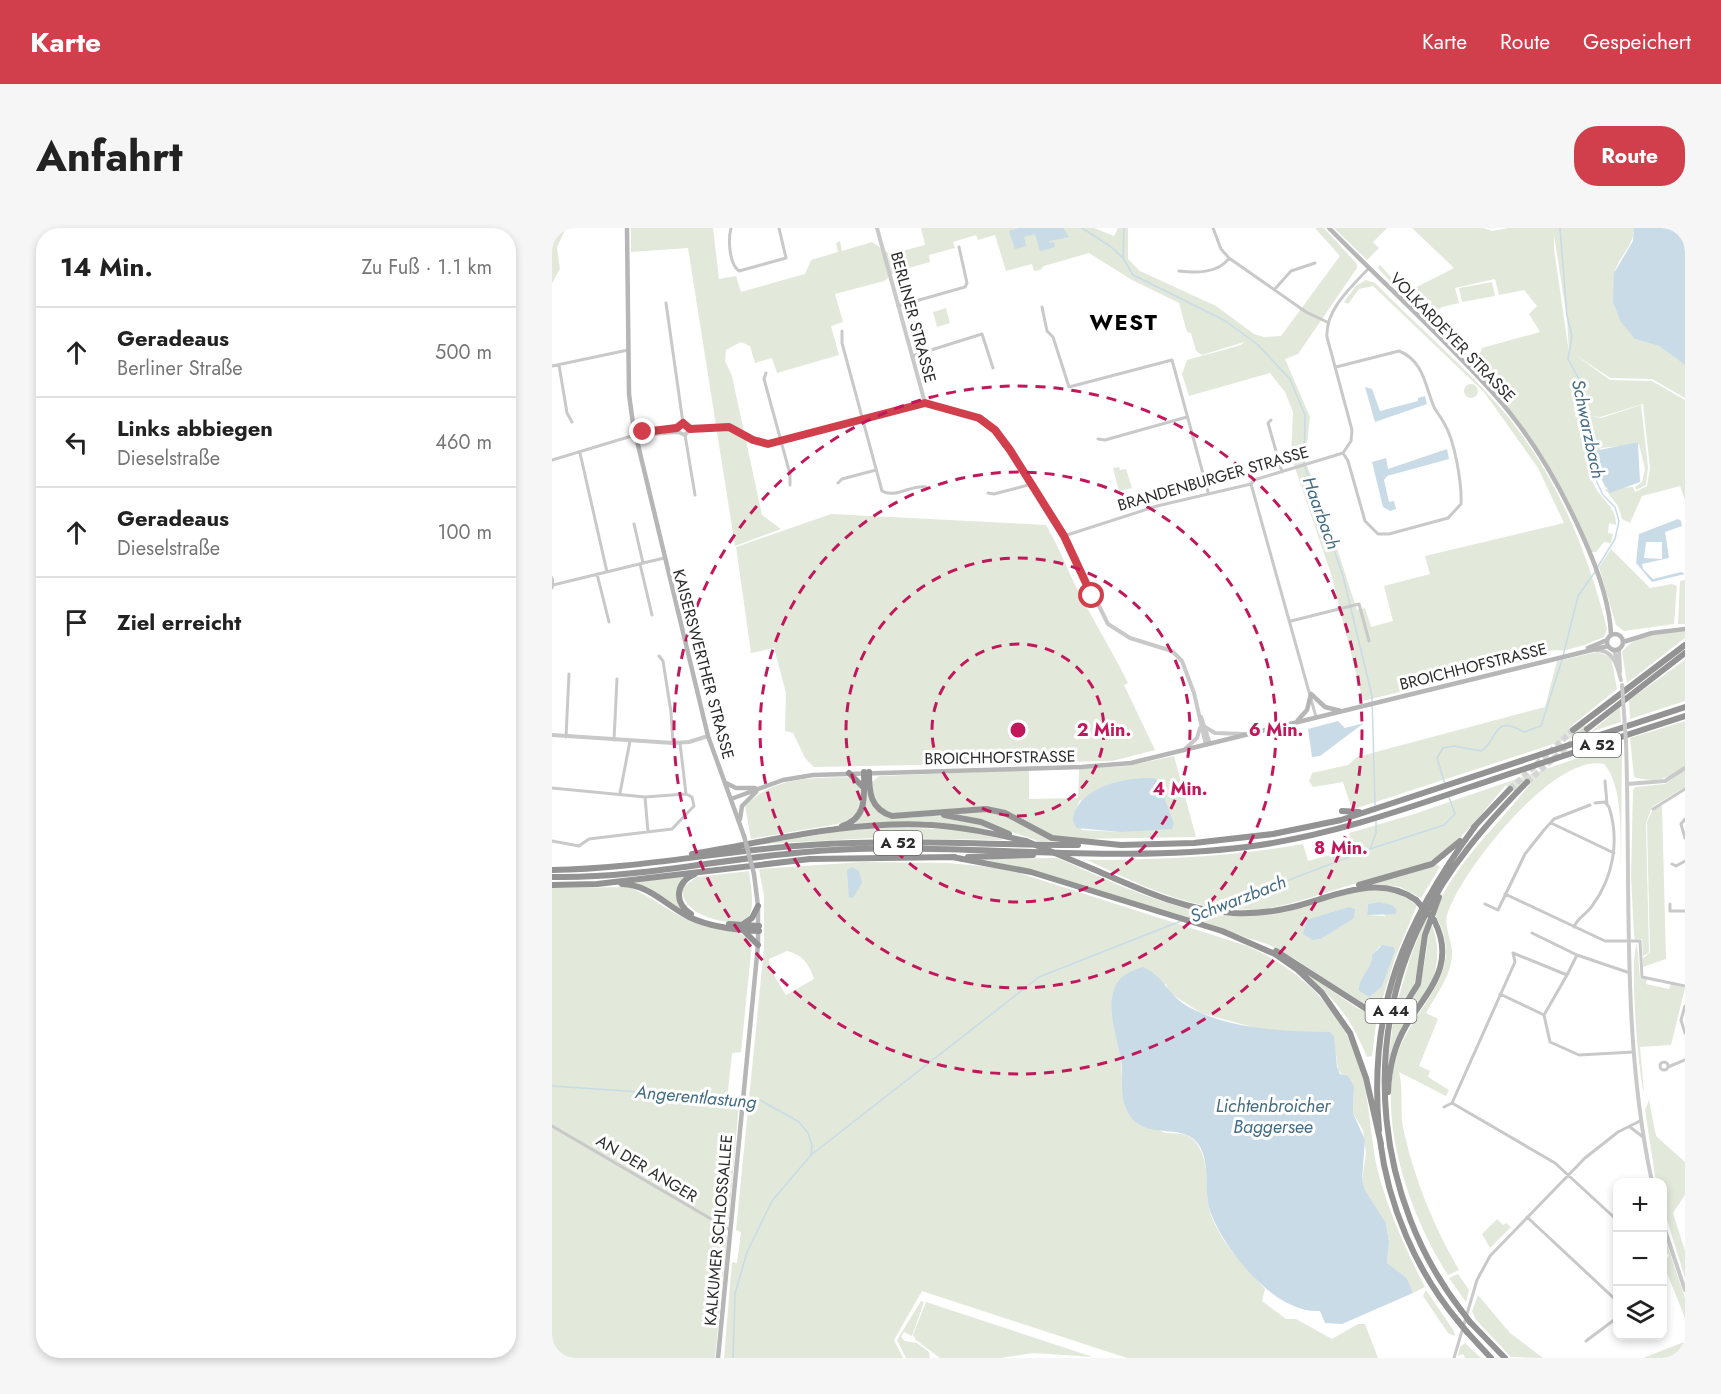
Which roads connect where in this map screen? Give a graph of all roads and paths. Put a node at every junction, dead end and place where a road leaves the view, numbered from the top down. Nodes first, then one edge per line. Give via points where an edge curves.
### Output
1 (627, 228) edge
2 (731, 228) edge
3 (779, 228) edge
4 (877, 228) edge
5 (1213, 228) edge
6 (1329, 228) edge
7 (960, 247) dead end
8 (1229, 258) junction
9 (1315, 263) dead end
10 (1369, 268) junction
11 (1179, 271) dead end
12 (1275, 290) junction
13 (666, 303) dead end
14 (898, 306) junction
15 (1042, 307) dead end
16 (1327, 322) junction
17 (842, 331) dead end
18 (628, 350) junction
19 (912, 356) junction
20 (560, 365) junction
21 (552, 366) edge
22 (1336, 367) junction
23 (993, 368) dead end
24 (766, 373) dead end
25 (925, 403) junction
26 (1187, 417) junction
27 (863, 419) junction
28 (1271, 420) dead end
29 (572, 422) dead end
30 (683, 423) junction
31 (690, 429) junction
32 (678, 430) junction
33 (635, 435) junction
34 (685, 435) junction
35 (1098, 439) dead end
36 (781, 441) junction
37 (580, 453) junction
38 (1343, 453) junction
39 (552, 460) edge
40 (876, 470) junction
41 (1282, 472) junction
42 (838, 483) dead end
43 (1032, 484) junction
44 (1251, 484) junction
45 (790, 485) dead end
46 (926, 487) dead end
47 (1208, 492) junction
48 (988, 493) dead end
49 (695, 495) dead end
50 (634, 524) dead end
51 (1064, 536) junction
52 (663, 558) junction
53 (641, 564) junction
54 (607, 572) junction
55 (597, 574) junction
56 (552, 578) edge
57 (552, 587) edge
58 (1605, 603) junction
59 (652, 615) dead end
60 (1291, 621) junction
61 (609, 622) dead end
62 (1685, 629) edge
63 (1611, 635) junction
64 (1620, 638) junction
65 (1369, 641) dead end
66 (1607, 643) junction
67 (1685, 645) edge
68 (1617, 649) junction
69 (1583, 650) junction
70 (1685, 653) edge
71 (659, 656) dead end
72 (569, 674) dead end
73 (617, 679) dead end
74 (1621, 683) junction
75 (1311, 694) junction
76 (1685, 707) edge
77 (1341, 711) junction
78 (1685, 716) edge
79 (1316, 717) junction
80 (1296, 722) junction
81 (1203, 726) junction
82 (1587, 729) tunnel mouth
83 (1573, 730) tunnel mouth
84 (1245, 734) junction
85 (552, 735) edge
86 (708, 736) junction
87 (566, 737) junction
88 (614, 740) junction
89 (630, 741) junction
90 (672, 743) junction
91 (680, 743) junction
92 (1208, 744) junction
93 (1181, 751) junction
94 (1685, 768) edge
95 (867, 772) junction
96 (849, 773) junction
97 (1605, 781) dead end
98 (725, 782) junction
99 (1527, 782) tunnel mouth
100 (1627, 784) junction
101 (552, 788) edge
102 (761, 788) junction
103 (864, 788) junction
104 (1510, 789) tunnel mouth
105 (1685, 789) edge
106 (620, 794) junction
107 (686, 794) junction
108 (645, 797) junction
109 (731, 799) junction
110 (1607, 804) junction
111 (1653, 809) dead end
112 (1369, 810) junction
113 (1342, 811) dead end
114 (929, 814) junction
115 (1685, 819) edge
116 (1551, 823) junction
117 (741, 825) junction
118 (1476, 825) junction
119 (824, 831) junction
120 (648, 832) junction
121 (1685, 838) edge
122 (552, 841) edge
123 (1026, 841) junction
124 (1121, 845) junction
125 (1070, 852) junction
126 (1614, 853) junction
127 (952, 857) junction
128 (748, 858) junction
129 (677, 859) junction
130 (799, 860) junction
131 (1685, 861) edge
132 (1672, 864) dead end
133 (552, 870) edge
134 (713, 870) junction
135 (552, 877) edge
136 (1447, 877) junction
137 (597, 884) junction
138 (552, 885) edge
139 (1345, 891) junction
140 (1505, 894) junction
141 (1485, 904) dead end
142 (1670, 904) dead end
143 (758, 906) junction
144 (1685, 911) edge
145 (1574, 927) junction
146 (742, 928) junction
147 (759, 928) junction
148 (1532, 933) dead end
149 (1247, 941) junction
150 (1628, 941) junction
151 (758, 945) junction
152 (1576, 955) junction
153 (1630, 973) junction
154 (1567, 975) junction
155 (1685, 986) edge
156 (1500, 994) junction
157 (1685, 1006) edge
158 (1544, 1015) junction
159 (1685, 1033) edge
160 (1633, 1052) junction
161 (1685, 1060) edge
162 (1668, 1067) dead end
163 (1452, 1103) junction
164 (742, 1104) joint
165 (1444, 1107) dead end
166 (1640, 1120) junction
167 (552, 1126) edge
168 (1628, 1126) junction
169 (1643, 1137) junction
170 (1381, 1144) junction
171 (1392, 1156) junction
172 (1568, 1174) junction
173 (1651, 1178) edge
174 (1527, 1217) junction
175 (1613, 1217) edge
176 (730, 1230) junction
177 (1666, 1232) edge
178 (1685, 1290) edge
179 (1613, 1298) edge
180 (1613, 1320) edge
181 (1586, 1341) dead end
182 (718, 1358) edge
183 (1454, 1358) edge
184 (1491, 1358) edge
185 (1505, 1358) edge

1 - 18 main road, KAISERSWERTHER STRASSE
2 - 3 street via 737,271 787,256
4 - 14 street, BERLINER STRASSE
5 - 8 street
6 - 10 main road, VOLKARDEYER STRASSE
7 - 14 street via 965,286
8 - 11 street via 1221,267 1201,272
8 - 12 street
9 - 12 street via 1291,271
10 - 16 street
10 - 58 main road, VOLKARDEYER STRASSE via 1507,411 1573,514
12 - 16 street
13 - 30 street
14 - 19 street, BERLINER STRASSE
15 - 26 street via 1047,332 1053,337 1069,387 1172,360
16 - 22 street
17 - 27 street
18 - 20 street
18 - 33 main road, KAISERSWERTHER STRASSE via 629,401
19 - 23 street via 982,334
19 - 25 street, BERLINER STRASSE
20 - 21 street
20 - 29 street via 567,413
22 - 38 street via 1352,430 1350,445
22 - 38 street via 1399,351 1421,370 1447,430 1459,472 1461,504 1448,518 1378,534 1365,520
24 - 36 street via 764,379
25 - 27 street
25 - 43 street, BERLINER STRASSE via 979,418 990,425
26 - 35 street
26 - 47 street
27 - 36 street
27 - 40 street
28 - 41 street via 1268,423
30 - 31 street
30 - 32 street
31 - 34 street
31 - 36 street via 725,426 759,442
32 - 33 street
32 - 34 street
33 - 37 street
33 - 52 main road, KAISERSWERTHER STRASSE
34 - 49 street
36 - 45 street
37 - 39 street
37 - 54 street
38 - 41 street, BRANDENBURGER STRASSE
40 - 42 street
40 - 46 street via 886,494
41 - 44 street, BRANDENBURGER STRASSE
43 - 48 street
43 - 51 street, BERLINER STRASSE
44 - 47 street, BRANDENBURGER STRASSE
44 - 60 street
47 - 51 street, BRANDENBURGER STRASSE
50 - 53 street
51 - 81 street, BERLINER STRASSE via 1108,624 1130,638 1165,647 1179,656
52 - 53 street
52 - 86 main road, KAISERSWERTHER STRASSE
53 - 54 street
53 - 59 street
54 - 55 street
55 - 57 street
55 - 61 street
56 - 57 street
58 - 63 main road, VOLKARDEYER STRASSE
58 - 64 main road, VOLKARDEYER STRASSE
60 - 65 street via 1359,604
60 - 75 street
62 - 64 main road
63 - 64 main road
63 - 66 main road
64 - 68 main road
66 - 68 main road
66 - 69 main road, BROICHHOFSTRASSE
67 - 83 highway
68 - 74 street
69 - 74 street via 1608,652
69 - 77 main road, BROICHHOFSTRASSE
70 - 82 highway
71 - 90 street via 671,706
72 - 87 street
73 - 88 street
74 - 100 street, bridge
75 - 77 main road via 1325,707
75 - 79 street
75 - 80 main road via 1305,713
76 - 112 highway, A 52
77 - 79 main road, BROICHHOFSTRASSE
78 - 125 highway, A 52 via 1372,820 1314,835 1240,848 1167,853
79 - 80 main road, BROICHHOFSTRASSE
80 - 84 main road, BROICHHOFSTRASSE
81 - 84 street via 1215,733
81 - 92 street, BERLINER STRASSE
81 - 93 street via 1194,741
84 - 92 main road, BROICHHOFSTRASSE
85 - 87 street
86 - 91 street
86 - 98 main road, KAISERSWERTHER STRASSE
87 - 88 street
88 - 89 street
89 - 90 street
89 - 106 street
90 - 91 street
91 - 107 street
92 - 93 main road, BROICHHOFSTRASSE
93 - 95 main road, BROICHHOFSTRASSE via 1104,766
94 - 100 street via 1665,782
95 - 96 main road, BROICHHOFSTRASSE
95 - 103 highway
95 - 114 highway via 871,797 881,811 896,816
96 - 102 main road, BROICHHOFSTRASSE via 802,776
96 - 103 highway
97 - 110 street
98 - 102 main road via 736,788
98 - 109 main road, KAISERSWERTHER STRASSE
99 - 136 highway, A 44
100 - 150 street
101 - 106 street
102 - 109 main road, BROICHHOFSTRASSE
102 - 117 main road via 742,806
103 - 119 highway via 863,806 856,818
104 - 118 highway, A 44
105 - 111 street
106 - 108 street
107 - 108 street
107 - 120 street via 692,797 694,806 674,827
108 - 120 street
109 - 117 main road, KAISERSWERTHER STRASSE
110 - 116 street via 1593,804
110 - 126 street
112 - 113 highway
112 - 124 highway, A 52 via 1273,834 1194,843
114 - 123 highway via 969,819
114 - 124 highway via 986,808 1005,813 1052,838
115 - 121 street via 1681,824
116 - 126 street
116 - 140 street via 1524,854
117 - 143 main road, KAISERSWERTHER STRASSE, bridge
118 - 139 highway via 1432,864
118 - 170 highway, A 44 via 1428,894 1394,972 1378,1059
119 - 123 highway via 931,825
119 - 129 highway, A 52
120 - 122 street via 589,839 579,846
123 - 139 highway, bridge via 1154,895 1203,910 1255,913
124 - 129 highway, A 52 via 847,843
125 - 127 highway
125 - 128 highway, A 52 via 861,849
126 - 145 street via 1593,904 1579,916
127 - 130 highway
127 - 149 highway via 1031,872
128 - 130 highway
128 - 135 highway, A 52 via 618,874
129 - 133 highway, A 52
130 - 134 highway
131 - 132 street
134 - 137 highway
134 - 146 highway via 684,881 679,893 681,904 699,918
136 - 149 highway, bridge via 1427,928 1418,984 1406,1003 1386,1012 1368,1010 1277,951
136 - 171 highway, A 44 via 1412,943 1393,1002 1384,1095
137 - 138 highway
137 - 146 highway via 640,886 696,920
139 - 171 highway, bridge via 1382,887 1416,900 1434,921 1442,948 1438,975 1398,1042 1389,1074
140 - 141 street via 1498,910
140 - 145 street
142 - 144 street via 1670,911
143 - 146 highway
143 - 147 main road, KAISERSWERTHER STRASSE
145 - 150 street via 1605,941
146 - 147 highway
146 - 151 highway
147 - 151 main road, KAISERSWERTHER STRASSE
148 - 152 street
149 - 170 highway via 1298,970 1341,1017 1362,1062
150 - 153 street
150 - 155 street via 1641,943 1642,977
151 - 164 main road, KAISERSWERTHER STRASSE
152 - 153 street
152 - 154 street
153 - 160 street
154 - 156 street via 1513,953 1515,962
154 - 158 street
156 - 158 street
156 - 163 street
157 - 159 street via 1681,1020
158 - 160 street via 1550,1042 1573,1054
160 - 166 street
161 - 162 street
163 - 165 street
163 - 172 street via 1546,1157
164 - 176 main road, KALKUMER SCHLOSSALLEE
166 - 168 street
166 - 169 street
167 - 176 street, AN DER ANGER
168 - 169 street
168 - 172 street
169 - 173 street
170 - 184 highway, A 44, bridge via 1393,1198 1410,1243 1436,1290
171 - 185 highway, A 44, bridge via 1418,1238 1437,1274 1470,1322
172 - 174 street
172 - 175 street
174 - 179 street
174 - 183 street via 1490,1256 1477,1280
176 - 182 main road, KALKUMER SCHLOSSALLEE
177 - 178 street
180 - 181 street

